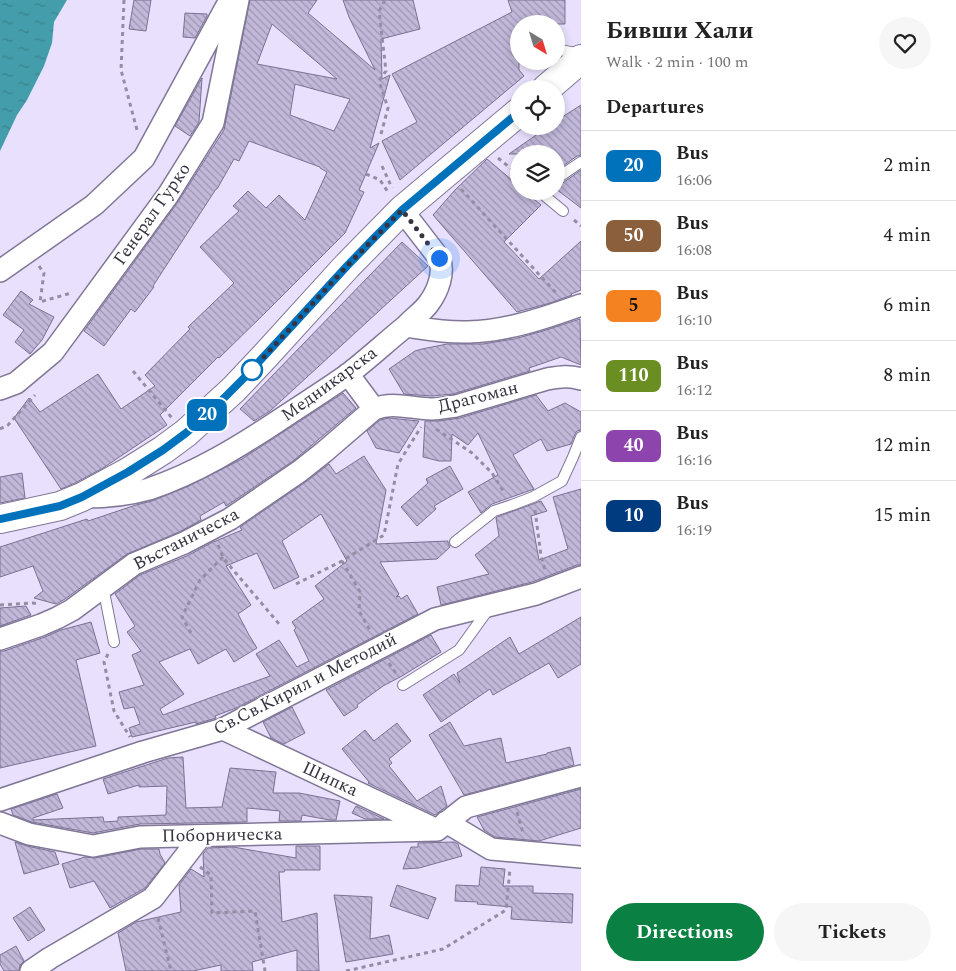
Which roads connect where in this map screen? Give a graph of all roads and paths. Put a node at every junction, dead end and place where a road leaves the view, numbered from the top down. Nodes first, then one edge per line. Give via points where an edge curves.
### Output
1 (124, 0) edge
2 (230, 0) edge
3 (238, 0) edge
4 (384, 0) edge
5 (565, 51) edge
6 (581, 54) edge
7 (581, 59) edge
8 (556, 80) edge
9 (510, 120) edge
10 (381, 134) dead end
11 (144, 158) junction
12 (581, 162) edge
13 (382, 166) dead end
14 (446, 173) junction
15 (565, 173) edge
16 (366, 174) dead end
17 (397, 199) junction
18 (549, 200) edge
19 (562, 211) dead end
20 (29, 251) junction
21 (0, 271) edge
22 (575, 307) edge
23 (406, 326) junction
24 (69, 331) junction
25 (133, 371) dead end
26 (348, 374) junction
27 (581, 379) edge
28 (0, 389) edge
29 (374, 409) junction
30 (427, 415) junction
31 (186, 433) junction
32 (581, 438) edge
33 (533, 497) junction
34 (71, 501) junction
35 (512, 505) junction
36 (0, 518) edge
37 (211, 530) junction
38 (0, 532) edge
39 (456, 542) dead end
40 (223, 557) junction
41 (342, 561) junction
42 (581, 577) edge
43 (296, 584) dead end
44 (103, 587) junction
45 (551, 589) junction
46 (32, 603) dead end
47 (0, 605) edge
48 (492, 605) junction
49 (280, 625) dead end
50 (191, 633) dead end
51 (0, 639) edge
52 (114, 642) joint
53 (380, 648) junction
54 (403, 685) joint
55 (223, 729) junction
56 (143, 752) junction
57 (581, 776) edge
58 (512, 795) junction
59 (0, 800) edge
60 (0, 823) edge
61 (442, 826) junction
62 (201, 836) junction
63 (521, 852) junction
64 (185, 857) junction
65 (581, 857) edge
66 (153, 898) junction
67 (31, 971) edge
68 (170, 971) edge
69 (265, 971) edge
70 (346, 971) edge

1 - 11 path via 121,70
2 - 11 street
3 - 24 street, Генерал Гурко via 213,123 168,195
4 - 10 path via 380,11 386,71 379,81 388,108
5 - 6 lane
7 - 8 street
9 - 14 street
11 - 20 street via 94,205
12 - 15 lane
13 - 17 path
14 - 17 street
14 - 22 path
16 - 17 path via 380,180
17 - 23 street, Медникарска via 442,264 432,298
17 - 31 street via 347,266 266,356
18 - 19 lane
20 - 21 street
20 - 24 path via 44,273 40,302 72,293
22 - 23 street via 539,320 488,331 439,331
23 - 26 street, Медникарска
24 - 28 street, Генерал Гурко via 53,352 16,383
25 - 31 path
26 - 29 street
26 - 34 street, Медникарска via 248,441 187,473 148,489
27 - 30 street, Драгоман via 561,376 547,379
29 - 30 street, Драгоман via 396,405
29 - 37 street, Въстаническа via 300,471
30 - 35 path via 492,473
30 - 41 path via 398,464 384,534
31 - 34 street via 128,472
32 - 33 lane via 562,481
33 - 35 lane
33 - 45 path via 541,556
34 - 36 street
34 - 38 street
35 - 39 lane via 494,510
37 - 40 path
37 - 44 street, Въстаническа via 134,564
40 - 49 path
40 - 50 path via 200,580 182,617
41 - 43 path
41 - 53 path via 360,592 359,611
42 - 45 street, Св.Св.Кирил и Методий
44 - 51 street, Въстаническа via 57,618
44 - 52 lane
45 - 48 street, Св.Св.Кирил и Методий
46 - 47 path
48 - 53 street, Св.Св.Кирил и Методий via 435,619
48 - 54 lane via 459,650
52 - 56 path via 104,662 114,711 127,734
53 - 54 path
53 - 55 street, Св.Св.Кирил и Методий
55 - 56 street, Св.Св.Кирил и Методий
55 - 61 street, Шипка
56 - 59 street, Св.Св.Кирил и Методий
57 - 58 street
58 - 61 street via 466,807
58 - 63 path
60 - 62 street, Поборническа via 29,834 93,846 140,837
61 - 62 street, Поборническа
61 - 63 street via 491,849
62 - 64 street
63 - 65 street
63 - 70 path via 506,910 443,949
64 - 66 street
64 - 69 path via 210,875 212,913 255,911
66 - 67 street
66 - 68 path

